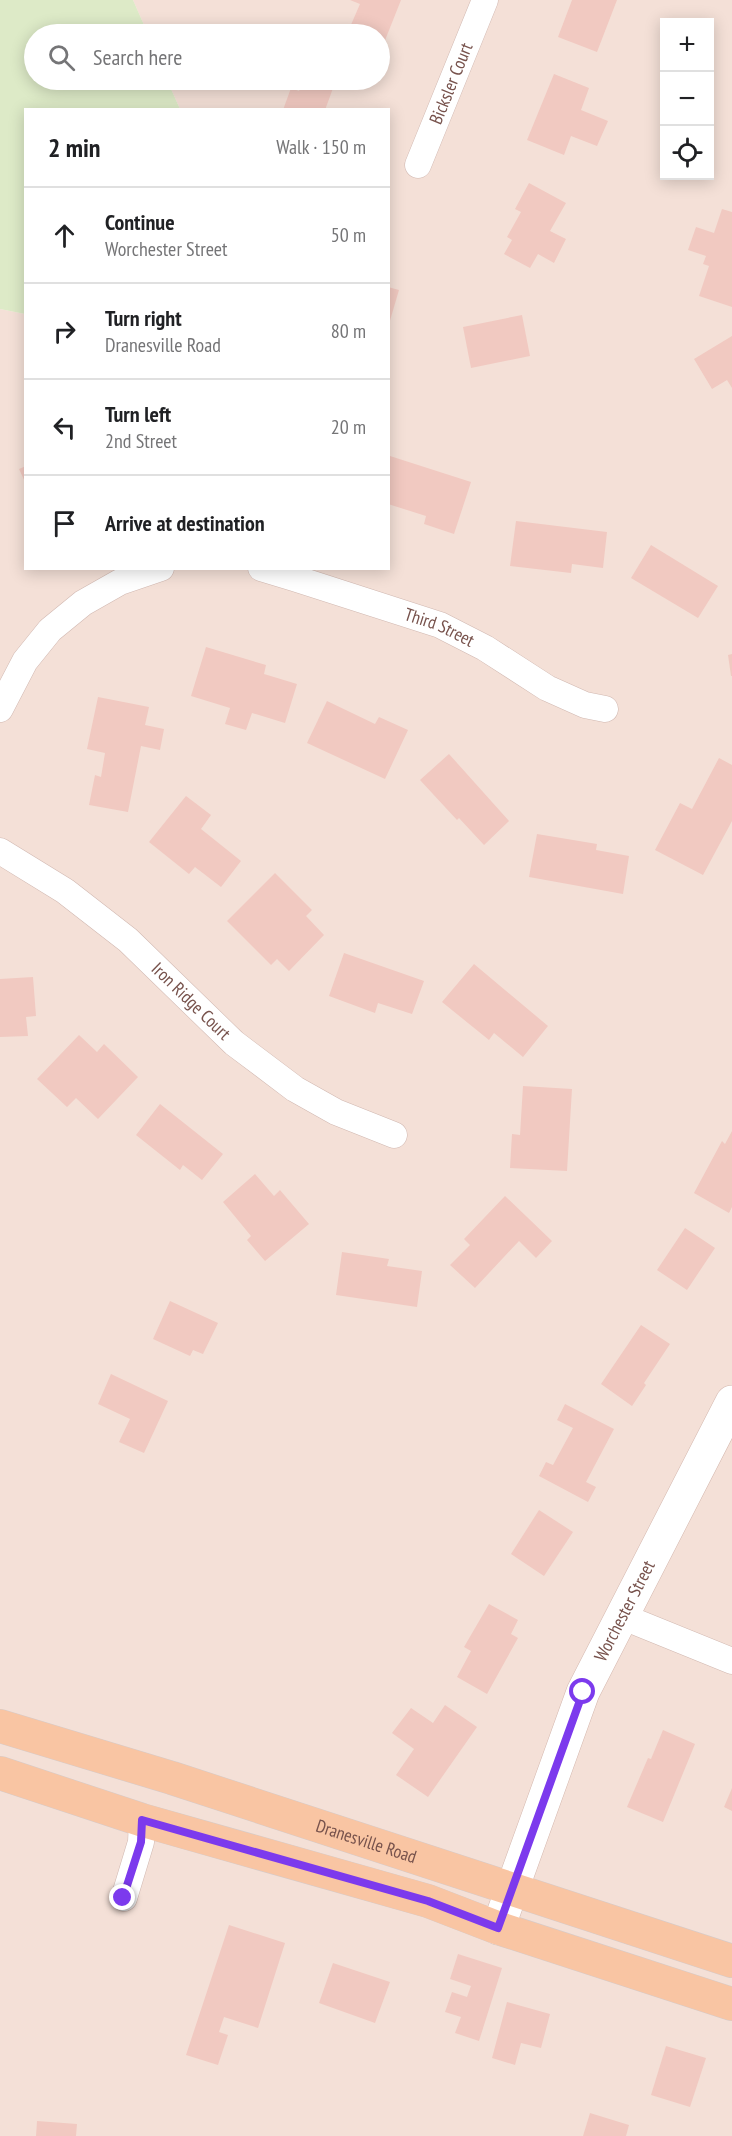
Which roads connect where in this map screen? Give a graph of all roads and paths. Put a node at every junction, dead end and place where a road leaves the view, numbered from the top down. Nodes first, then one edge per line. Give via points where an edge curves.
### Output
1 (485, 0) edge
2 (418, 165) dead end
3 (156, 570) edge
4 (268, 570) edge
5 (0, 709) edge
6 (605, 709) dead end
7 (0, 851) edge
8 (394, 1135) dead end
9 (732, 1402) edge
10 (621, 1616) junction
11 (732, 1661) edge
12 (0, 1726) edge
13 (0, 1773) edge
14 (142, 1820) junction
15 (512, 1890) junction
16 (123, 1898) dead end
17 (498, 1928) junction
18 (732, 1961) edge
19 (732, 2004) edge

1 - 2 street, Bicksler Court
3 - 5 street via 120,582 83,603 50,630 25,661
4 - 6 street, Third Street via 440,625 485,648 546,688
7 - 8 street, Iron Ridge Court via 65,891 128,940 234,1043 295,1089 336,1112
9 - 10 street, Worchester Street
10 - 11 street
10 - 15 street, Worchester Street via 583,1692
12 - 15 main road, Dranesville Road
13 - 14 main road, Dranesville Road
14 - 16 street via 141,1842
14 - 17 main road, Dranesville Road via 428,1901
15 - 17 street, Worchester Street
15 - 18 main road, Dranesville Road
17 - 19 main road, Dranesville Road

